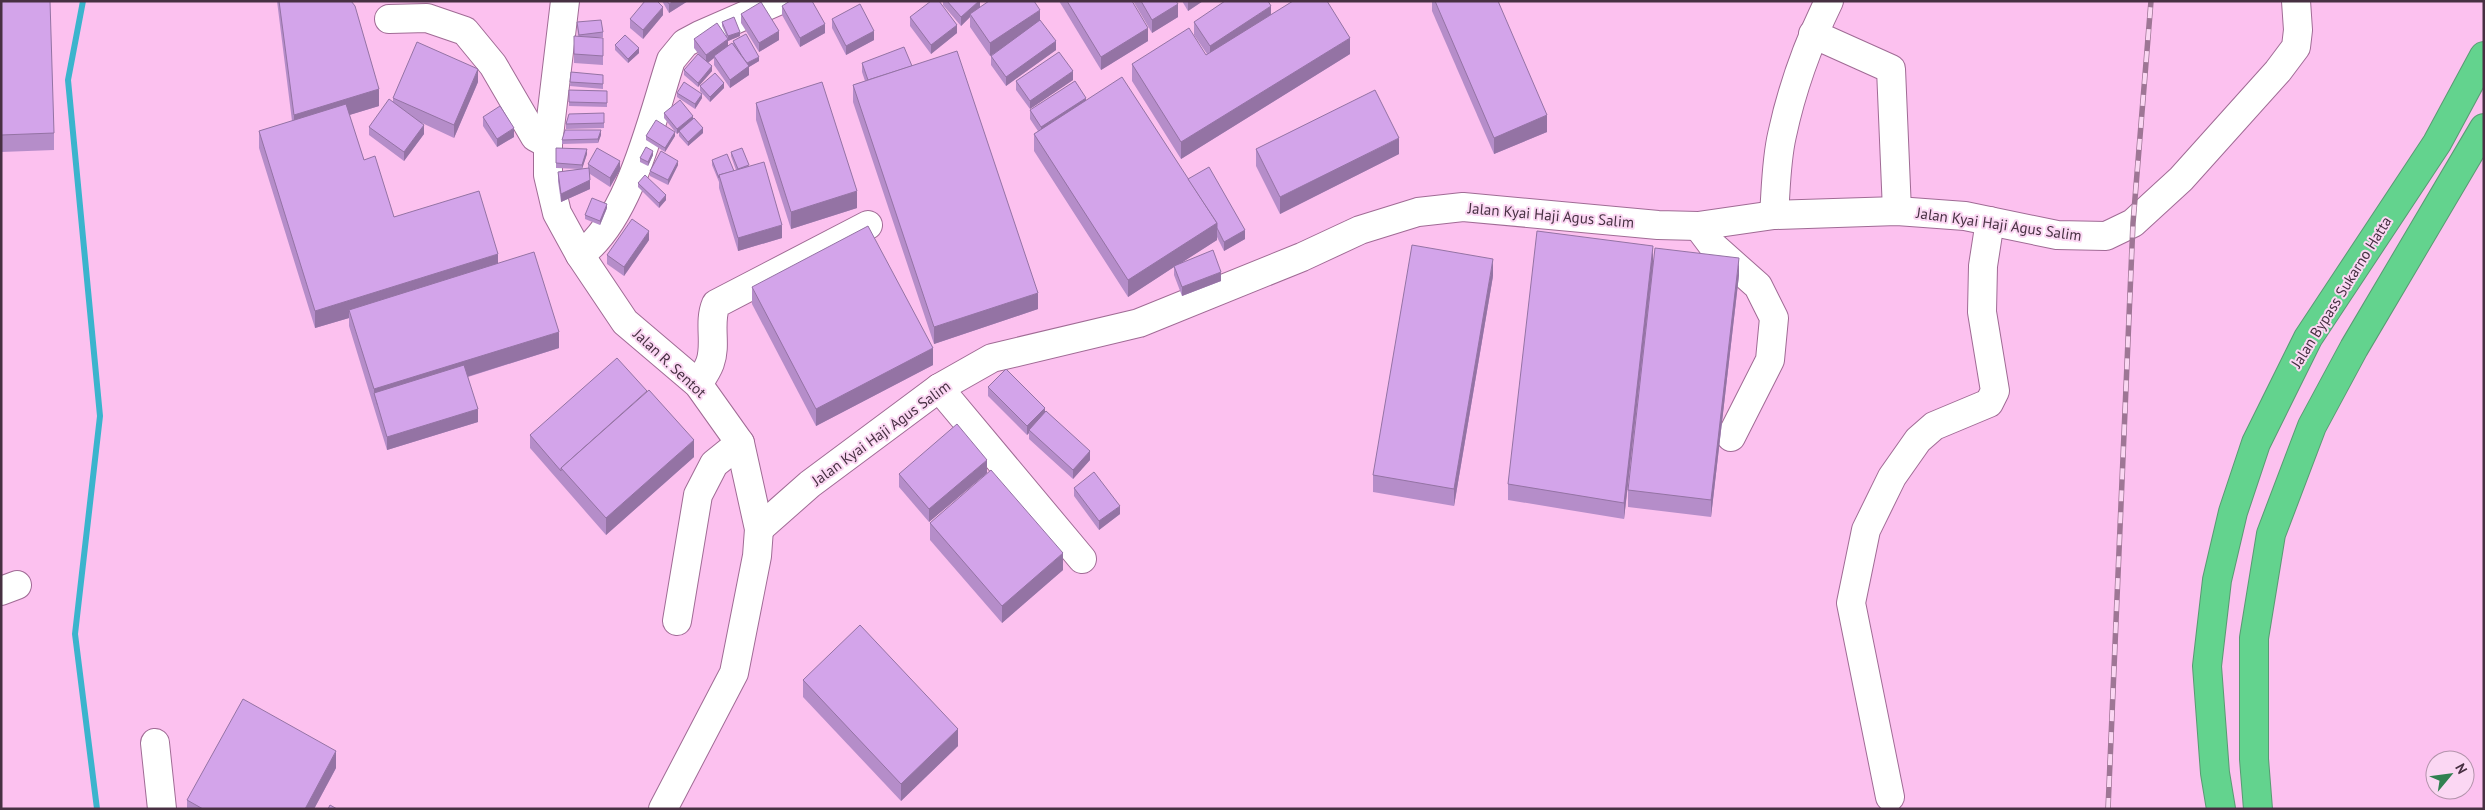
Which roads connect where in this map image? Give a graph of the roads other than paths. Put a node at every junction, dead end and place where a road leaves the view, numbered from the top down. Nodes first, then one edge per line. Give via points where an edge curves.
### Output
1 (565, 1) edge
2 (778, 1) edge
3 (1830, 1) edge
4 (2296, 1) edge
5 (389, 19) dead end
6 (1813, 34) junction
7 (2484, 56) edge
8 (2484, 128) edge
9 (548, 144) junction
10 (1897, 211) junction
11 (1774, 216) junction
12 (1990, 221) junction
13 (868, 225) edge
14 (1698, 226) junction
15 (580, 255) junction
16 (698, 384) junction
17 (939, 388) junction
18 (1731, 436) dead end
19 (740, 443) junction
20 (759, 529) junction
21 (1082, 560) dead end
22 (676, 621) dead end
23 (154, 744) dead end
24 (1890, 797) dead end
25 (162, 809) edge
26 (663, 809) edge
27 (2221, 809) edge
28 (2258, 809) edge

1 - 9 street, Jalan R. Sentot
2 - 15 street via 685,43 671,60 630,184 611,221 594,245
3 - 6 street
4 - 12 street, Jalan Kyai Haji Agus Salim via 2296,47 2188,172 2133,223 2106,236 2057,235
5 - 9 street via 427,18 465,31 493,65 536,138
6 - 10 street via 1891,69
6 - 11 street via 1782,136
7 - 27 highway, Jalan Bypass Sukarno Hatta via 2437,143 2308,338 2256,442 2233,512 2218,580 2207,666
8 - 28 highway via 2354,348 2312,426 2270,534 2254,638 2254,759
9 - 15 street, Jalan R. Sentot via 548,175 556,213
10 - 11 street, Jalan Kyai Haji Agus Salim
10 - 12 street, Jalan Kyai Haji Agus Salim
11 - 14 street, Jalan Kyai Haji Agus Salim
12 - 24 street via 1983,266 1982,312 1996,391 1989,403 1934,426 1918,440 1892,477 1866,530 1850,603
13 - 16 street via 716,304 712,313 710,362
14 - 17 street, Jalan Kyai Haji Agus Salim via 1463,206 1418,212 1360,230 1139,323 992,358
14 - 18 street via 1713,246 1758,286 1774,318 1770,360
15 - 16 street, Jalan R. Sentot via 626,322
16 - 19 street, Jalan R. Sentot
17 - 20 street, Jalan Kyai Haji Agus Salim via 810,484
17 - 21 street
19 - 20 street, Jalan R. Sentot
19 - 22 street via 714,464 698,495
20 - 26 street, Jalan R. Sentot via 757,556 734,673
23 - 25 street

